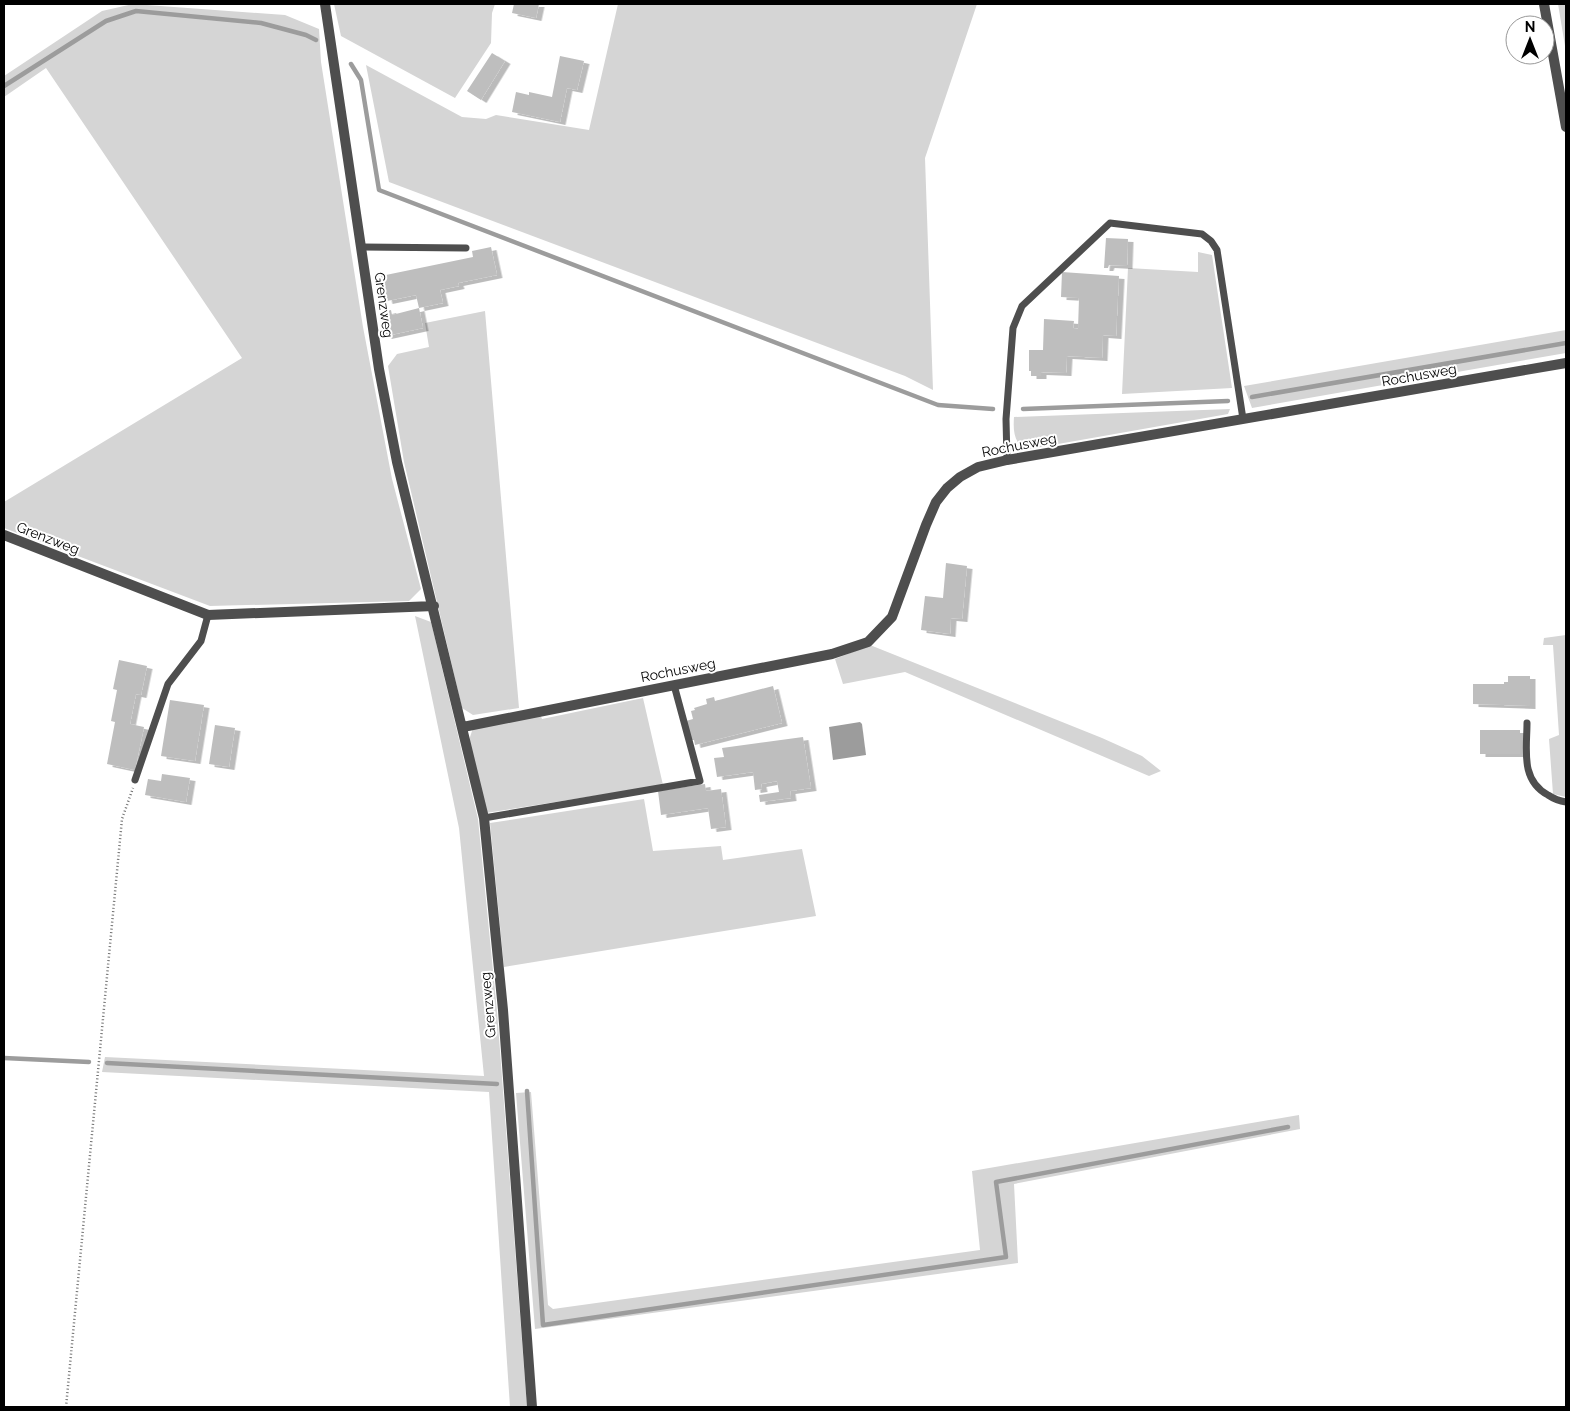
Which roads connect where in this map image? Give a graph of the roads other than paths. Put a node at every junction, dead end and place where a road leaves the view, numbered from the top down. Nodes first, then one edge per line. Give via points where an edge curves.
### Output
1 (325, 4) edge
2 (1544, 4) edge
3 (1566, 127) edge
4 (362, 248) junction
5 (466, 248) dead end
6 (1566, 364) edge
7 (1243, 419) junction
8 (1007, 460) junction
9 (4, 535) edge
10 (434, 606) junction
11 (208, 615) junction
12 (674, 685) junction
13 (1527, 723) dead end
14 (463, 727) junction
15 (136, 780) road end
16 (1566, 802) edge
17 (484, 818) junction
18 (532, 1407) edge

1 - 4 street, Grenzweg
2 - 3 street
4 - 5 lane
4 - 10 street, Grenzweg via 379,369 397,462
6 - 7 street, Rochusweg
7 - 8 street, Rochusweg
7 - 8 lane via 1217,250 1211,241 1202,234 1110,223 1022,306 1012,328 1006,419
8 - 12 street, Rochusweg via 978,467 942,495 926,525 892,617 868,642 832,654
9 - 11 street, Grenzweg
10 - 11 street, Grenzweg
10 - 14 street, Grenzweg
11 - 15 lane via 201,642 168,684
12 - 14 street, Rochusweg
12 - 17 lane via 700,782
13 - 16 lane via 1526,765 1532,782 1542,792
14 - 17 street, Grenzweg
17 - 18 street, Grenzweg via 503,1010

